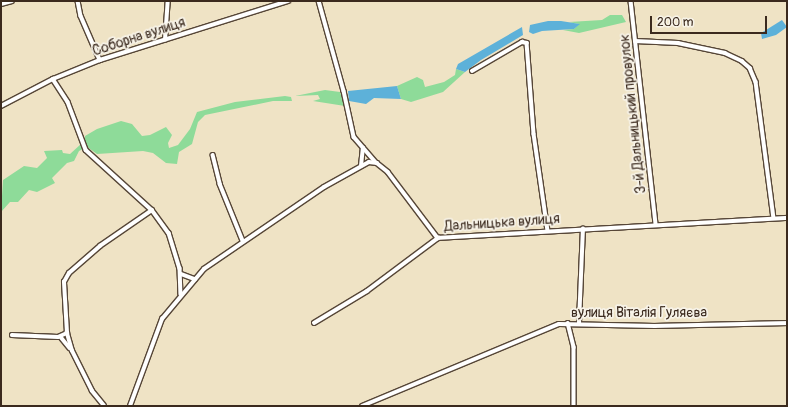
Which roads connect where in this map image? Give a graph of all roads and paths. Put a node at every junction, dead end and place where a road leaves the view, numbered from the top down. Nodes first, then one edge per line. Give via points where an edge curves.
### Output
1 (12, 1) edge
2 (78, 1) edge
3 (168, 1) edge
4 (288, 1) edge
5 (319, 1) edge
6 (631, 1) edge
7 (1, 4) edge
8 (165, 40) junction
9 (635, 41) junction
10 (100, 60) junction
11 (472, 71) dead end
12 (53, 79) junction
13 (1, 106) edge
14 (363, 148) junction
15 (214, 155) dead end
16 (377, 163) junction
17 (361, 166) junction
18 (152, 210) junction
19 (774, 218) junction
20 (787, 218) edge
21 (656, 225) junction
22 (582, 229) junction
23 (548, 231) junction
24 (438, 238) junction
25 (243, 241) junction
26 (181, 274) junction
27 (195, 279) junction
28 (181, 294) junction
29 (314, 323) dead end
30 (568, 323) junction
31 (579, 323) junction
32 (787, 323) edge
33 (67, 333) junction
34 (12, 335) dead end
35 (61, 337) junction
36 (72, 351) junction
37 (104, 406) edge
38 (130, 406) edge
39 (362, 406) edge
40 (574, 406) edge

1 - 7 street
2 - 10 street via 81,16
3 - 8 street
4 - 8 street, Соборна вулиця
5 - 14 street, Дальницька вулиця via 354,137
6 - 9 street, 3-й Дальницький провулок
8 - 10 street, Соборна вулиця
9 - 19 street via 678,43 725,54 742,61 750,68 756,82
9 - 21 street, 3-й Дальницький провулок
10 - 12 street, Соборна вулиця
11 - 23 street via 522,42 527,43 534,134
12 - 13 street, Соборна вулиця
12 - 18 street via 68,102 85,148
14 - 16 street, Дальницька вулиця
14 - 17 street
15 - 25 street via 220,184
16 - 17 street via 369,162
16 - 24 street, Дальницька вулиця via 388,172
17 - 25 street via 324,187
18 - 26 street via 169,233
18 - 33 street via 100,246 66,279 64,285
19 - 20 street, Дальницька вулиця
19 - 21 street, Дальницька вулиця
21 - 22 street, Дальницька вулиця
22 - 23 street, Дальницька вулиця
22 - 31 street
23 - 24 street, Дальницька вулиця
24 - 29 street via 373,286
25 - 27 street via 208,265
26 - 27 street
26 - 28 street
27 - 28 street
28 - 38 street via 162,319
30 - 31 street, вулиця Віталія Гуляєва
30 - 39 street, вулиця Віталія Гуляєва via 559,324
30 - 40 street via 574,347
31 - 32 street, вулиця Віталія Гуляєва via 656,326
33 - 35 street
33 - 36 street
34 - 35 street
35 - 36 street
36 - 37 street via 92,390

